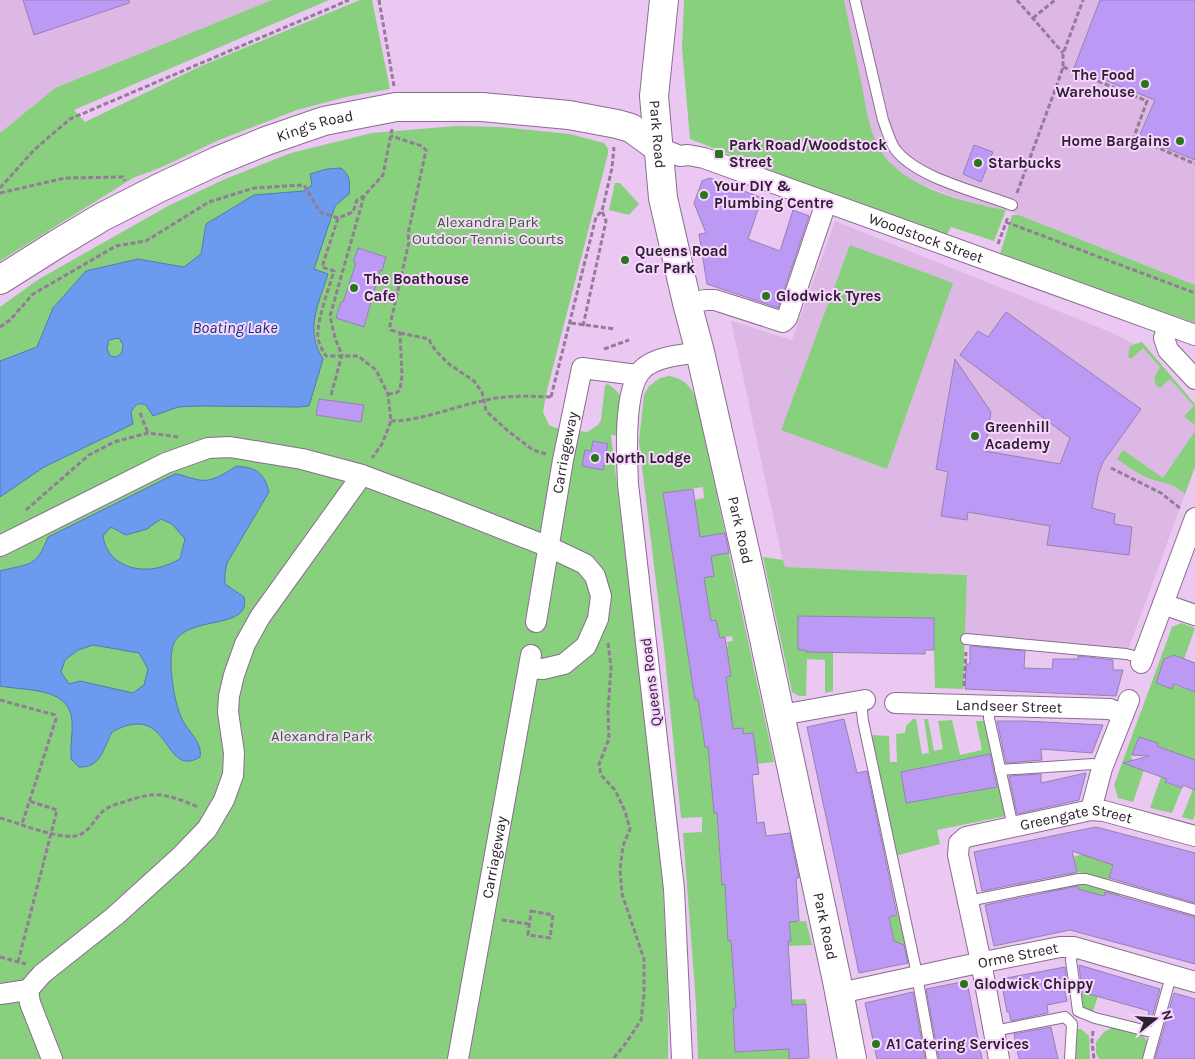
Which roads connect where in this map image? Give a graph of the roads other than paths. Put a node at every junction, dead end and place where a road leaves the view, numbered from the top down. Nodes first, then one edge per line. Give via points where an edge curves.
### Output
1 (664, 0) edge
2 (855, 0) edge
3 (657, 147) junction
4 (826, 203) junction
5 (1012, 205) dead end
6 (0, 280) edge
7 (687, 303) junction
8 (1168, 326) junction
9 (1195, 335) edge
10 (700, 352) junction
11 (637, 375) junction
12 (1195, 379) edge
13 (362, 475) junction
14 (1189, 515) edge
15 (0, 546) edge
16 (549, 547) junction
17 (1163, 604) junction
18 (1195, 615) edge
19 (536, 622) dead end
20 (966, 639) road end
21 (1141, 661) joint
22 (863, 700) joint
23 (894, 703) dead end
24 (989, 706) junction
25 (781, 715) junction
26 (1102, 768) junction
27 (1000, 770) junction
28 (1091, 810) junction
29 (1013, 827) junction
30 (1195, 836) edge
31 (968, 901) junction
32 (1195, 910) edge
33 (1074, 948) junction
34 (981, 962) junction
35 (916, 976) junction
36 (1171, 976) junction
37 (1195, 982) edge
38 (28, 990) junction
39 (840, 993) junction
40 (0, 994) edge
41 (994, 1031) junction
42 (1155, 1034) junction
43 (52, 1059) edge
44 (458, 1059) edge
45 (682, 1059) edge
46 (852, 1059) edge
47 (932, 1059) edge
48 (999, 1059) edge
49 (1070, 1059) edge
50 (1148, 1059) edge

1 - 3 street, Park Road via 654,96
2 - 5 lane via 883,120 896,150 910,164 928,174
3 - 4 street, Woodstock Street via 680,156 704,158
3 - 6 street, King's Road via 631,128 617,124 569,115 482,107 396,107 324,121 217,161 102,217
3 - 7 street, Park Road via 663,198
4 - 7 street via 783,322 714,300
4 - 8 street, Woodstock Street
7 - 10 street, Park Road
8 - 9 street, Woodstock Street
8 - 12 street via 1164,338 1168,350
10 - 11 street via 656,361
10 - 25 street, Park Road
11 - 16 street, Carriageway via 582,368
11 - 45 street, Queens Road via 631,390 627,434 628,484 674,889
13 - 15 street via 257,450 208,448 166,463
13 - 16 street
13 - 38 street via 260,617 245,644 229,696 234,753 232,775 224,800 206,829 115,916 42,974
14 - 17 street
16 - 19 street, Carriageway
16 - 44 street, Carriageway via 585,564 595,576 600,596 598,619 586,646 564,664 542,670 530,661
17 - 18 street
17 - 21 street
20 - 21 lane via 1126,654
22 - 25 street
22 - 35 lane via 863,721
23 - 24 street, Landseer Street
24 - 26 street, Landseer Street via 1126,707
24 - 27 lane
25 - 39 street, Park Road
26 - 27 lane via 1093,764
26 - 28 street
27 - 29 lane
28 - 29 street, Greengate Street
28 - 30 street, Greengate Street
29 - 31 street, Greengate Street via 959,842 958,855
31 - 32 lane via 1079,879
31 - 34 street
33 - 34 street, Orme Street via 1060,947
33 - 36 street, Orme Street
33 - 42 lane via 1071,960 1078,1010 1094,1018
34 - 35 street, Orme Street
34 - 41 street
35 - 39 street, Orme Street
35 - 47 lane
36 - 37 street, Orme Street
36 - 42 lane
38 - 40 street
38 - 43 street
39 - 46 street, Park Road
41 - 48 street
41 - 49 lane via 1065,1018 1072,1024
42 - 50 lane

